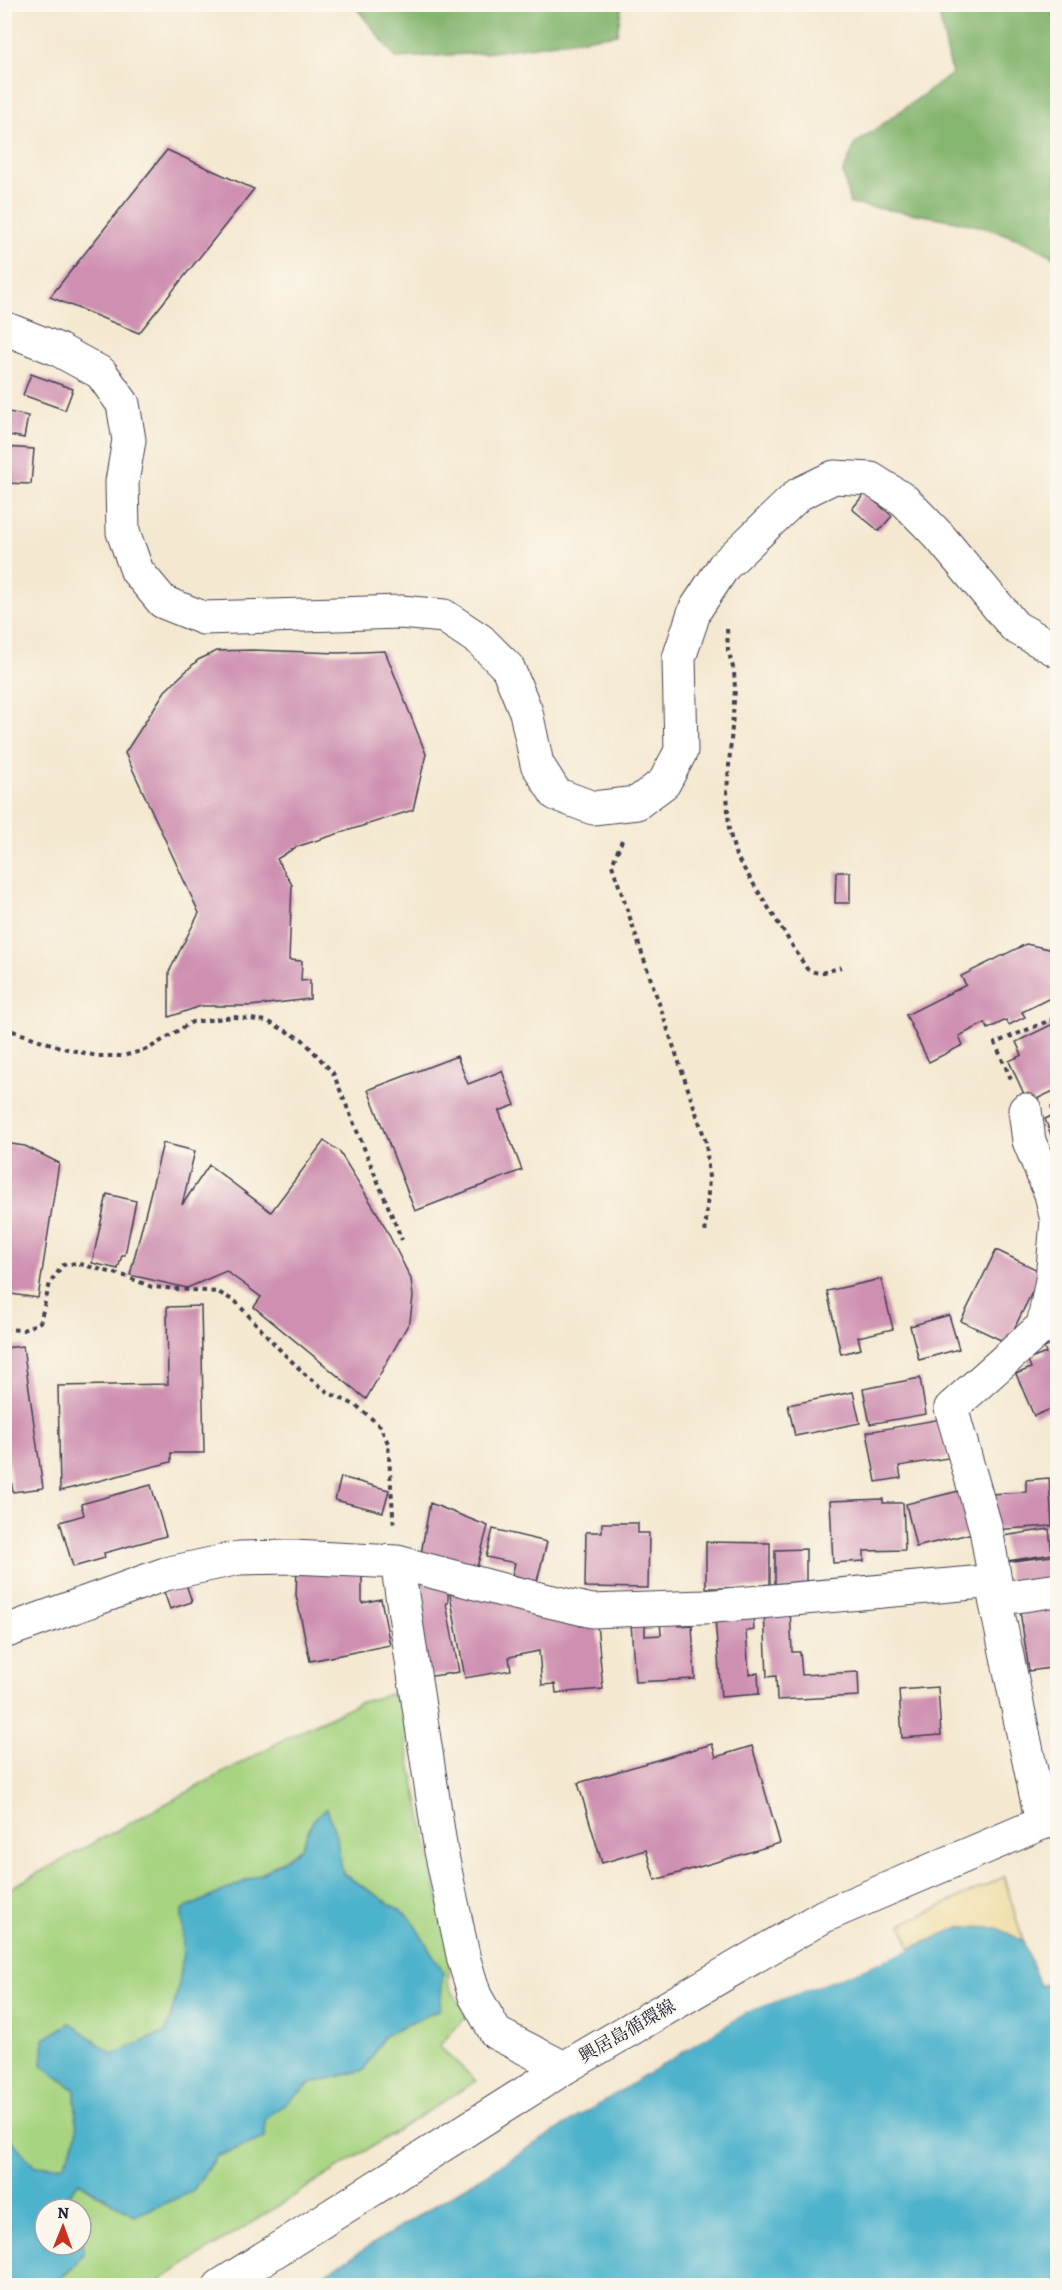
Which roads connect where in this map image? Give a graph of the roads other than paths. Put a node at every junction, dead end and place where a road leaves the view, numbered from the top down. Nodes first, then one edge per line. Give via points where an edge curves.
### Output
1 (4, 328) edge
2 (1058, 651) edge
3 (1025, 1110) road end
4 (397, 1562) junction
5 (995, 1590) junction
6 (1058, 1590) edge
7 (4, 1632) edge
8 (1046, 1782) edge
9 (1050, 1822) edge
10 (564, 2068) junction
11 (220, 2286) edge

1 - 2 street via 57,349 101,373 123,404 129,440 122,482 123,532 137,572 163,602 203,618 401,612 444,616 480,640 508,668 526,712 537,764 556,794 593,808 637,802 664,783 681,751 679,658 695,610 724,566 799,494 834,477 872,479 903,500 939,536 1015,627
3 - 5 street via 1029,1141 1051,1194 1057,1220 1052,1280 1042,1326 951,1408 986,1529
4 - 5 street via 592,1611
4 - 7 street via 239,1558 165,1574
4 - 10 street via 441,1851 475,1996 496,2033
5 - 6 street
5 - 8 street
8 - 9 street
9 - 10 street, 興居島循環線 via 824,1916
10 - 11 street, 興居島循環線

